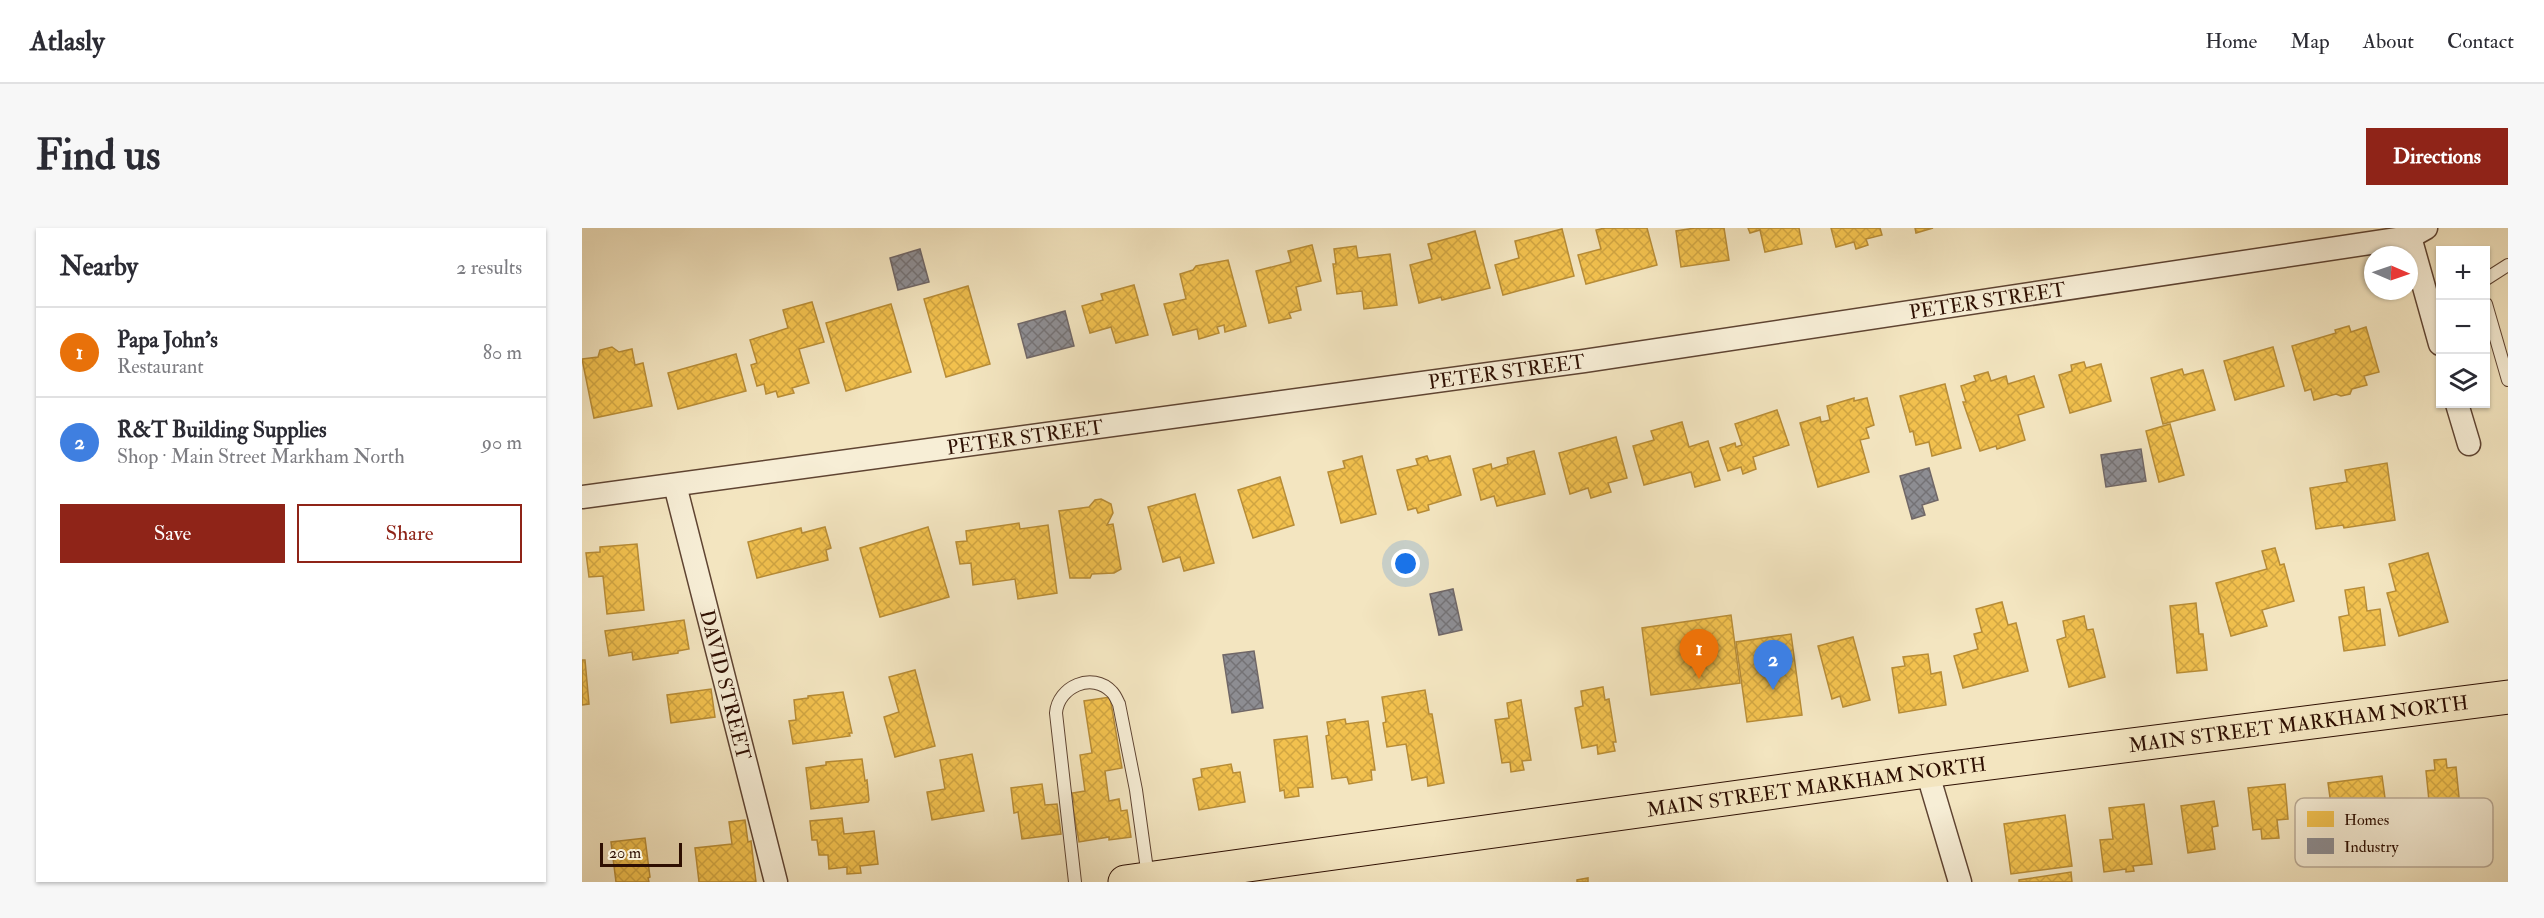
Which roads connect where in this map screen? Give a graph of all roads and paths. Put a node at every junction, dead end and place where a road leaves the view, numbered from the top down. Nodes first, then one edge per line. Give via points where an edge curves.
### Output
1 (2418, 232) edge
2 (2508, 265) edge
3 (2490, 276) edge
4 (2490, 318) edge
5 (2436, 324) edge
6 (2508, 380) edge
7 (2458, 408) edge
8 (2469, 444) dead end
9 (675, 485) junction
10 (582, 497) edge
11 (2508, 697) edge
12 (1927, 771) junction
13 (1137, 880) edge
14 (776, 882) edge
15 (1075, 882) edge
16 (1960, 882) edge

1 - 5 street
1 - 9 street, PETER STREET via 1584,361
2 - 3 lane
4 - 6 lane
7 - 8 street
9 - 10 street, PETER STREET
9 - 14 street, DAVID STREET
11 - 12 main road, MAIN STREET MARKHAM NORTH
12 - 13 main road, MAIN STREET MARKHAM NORTH
12 - 16 street
13 - 15 lane via 1136,790 1119,704 1113,692 1101,684 1087,682 1063,693 1056,713

